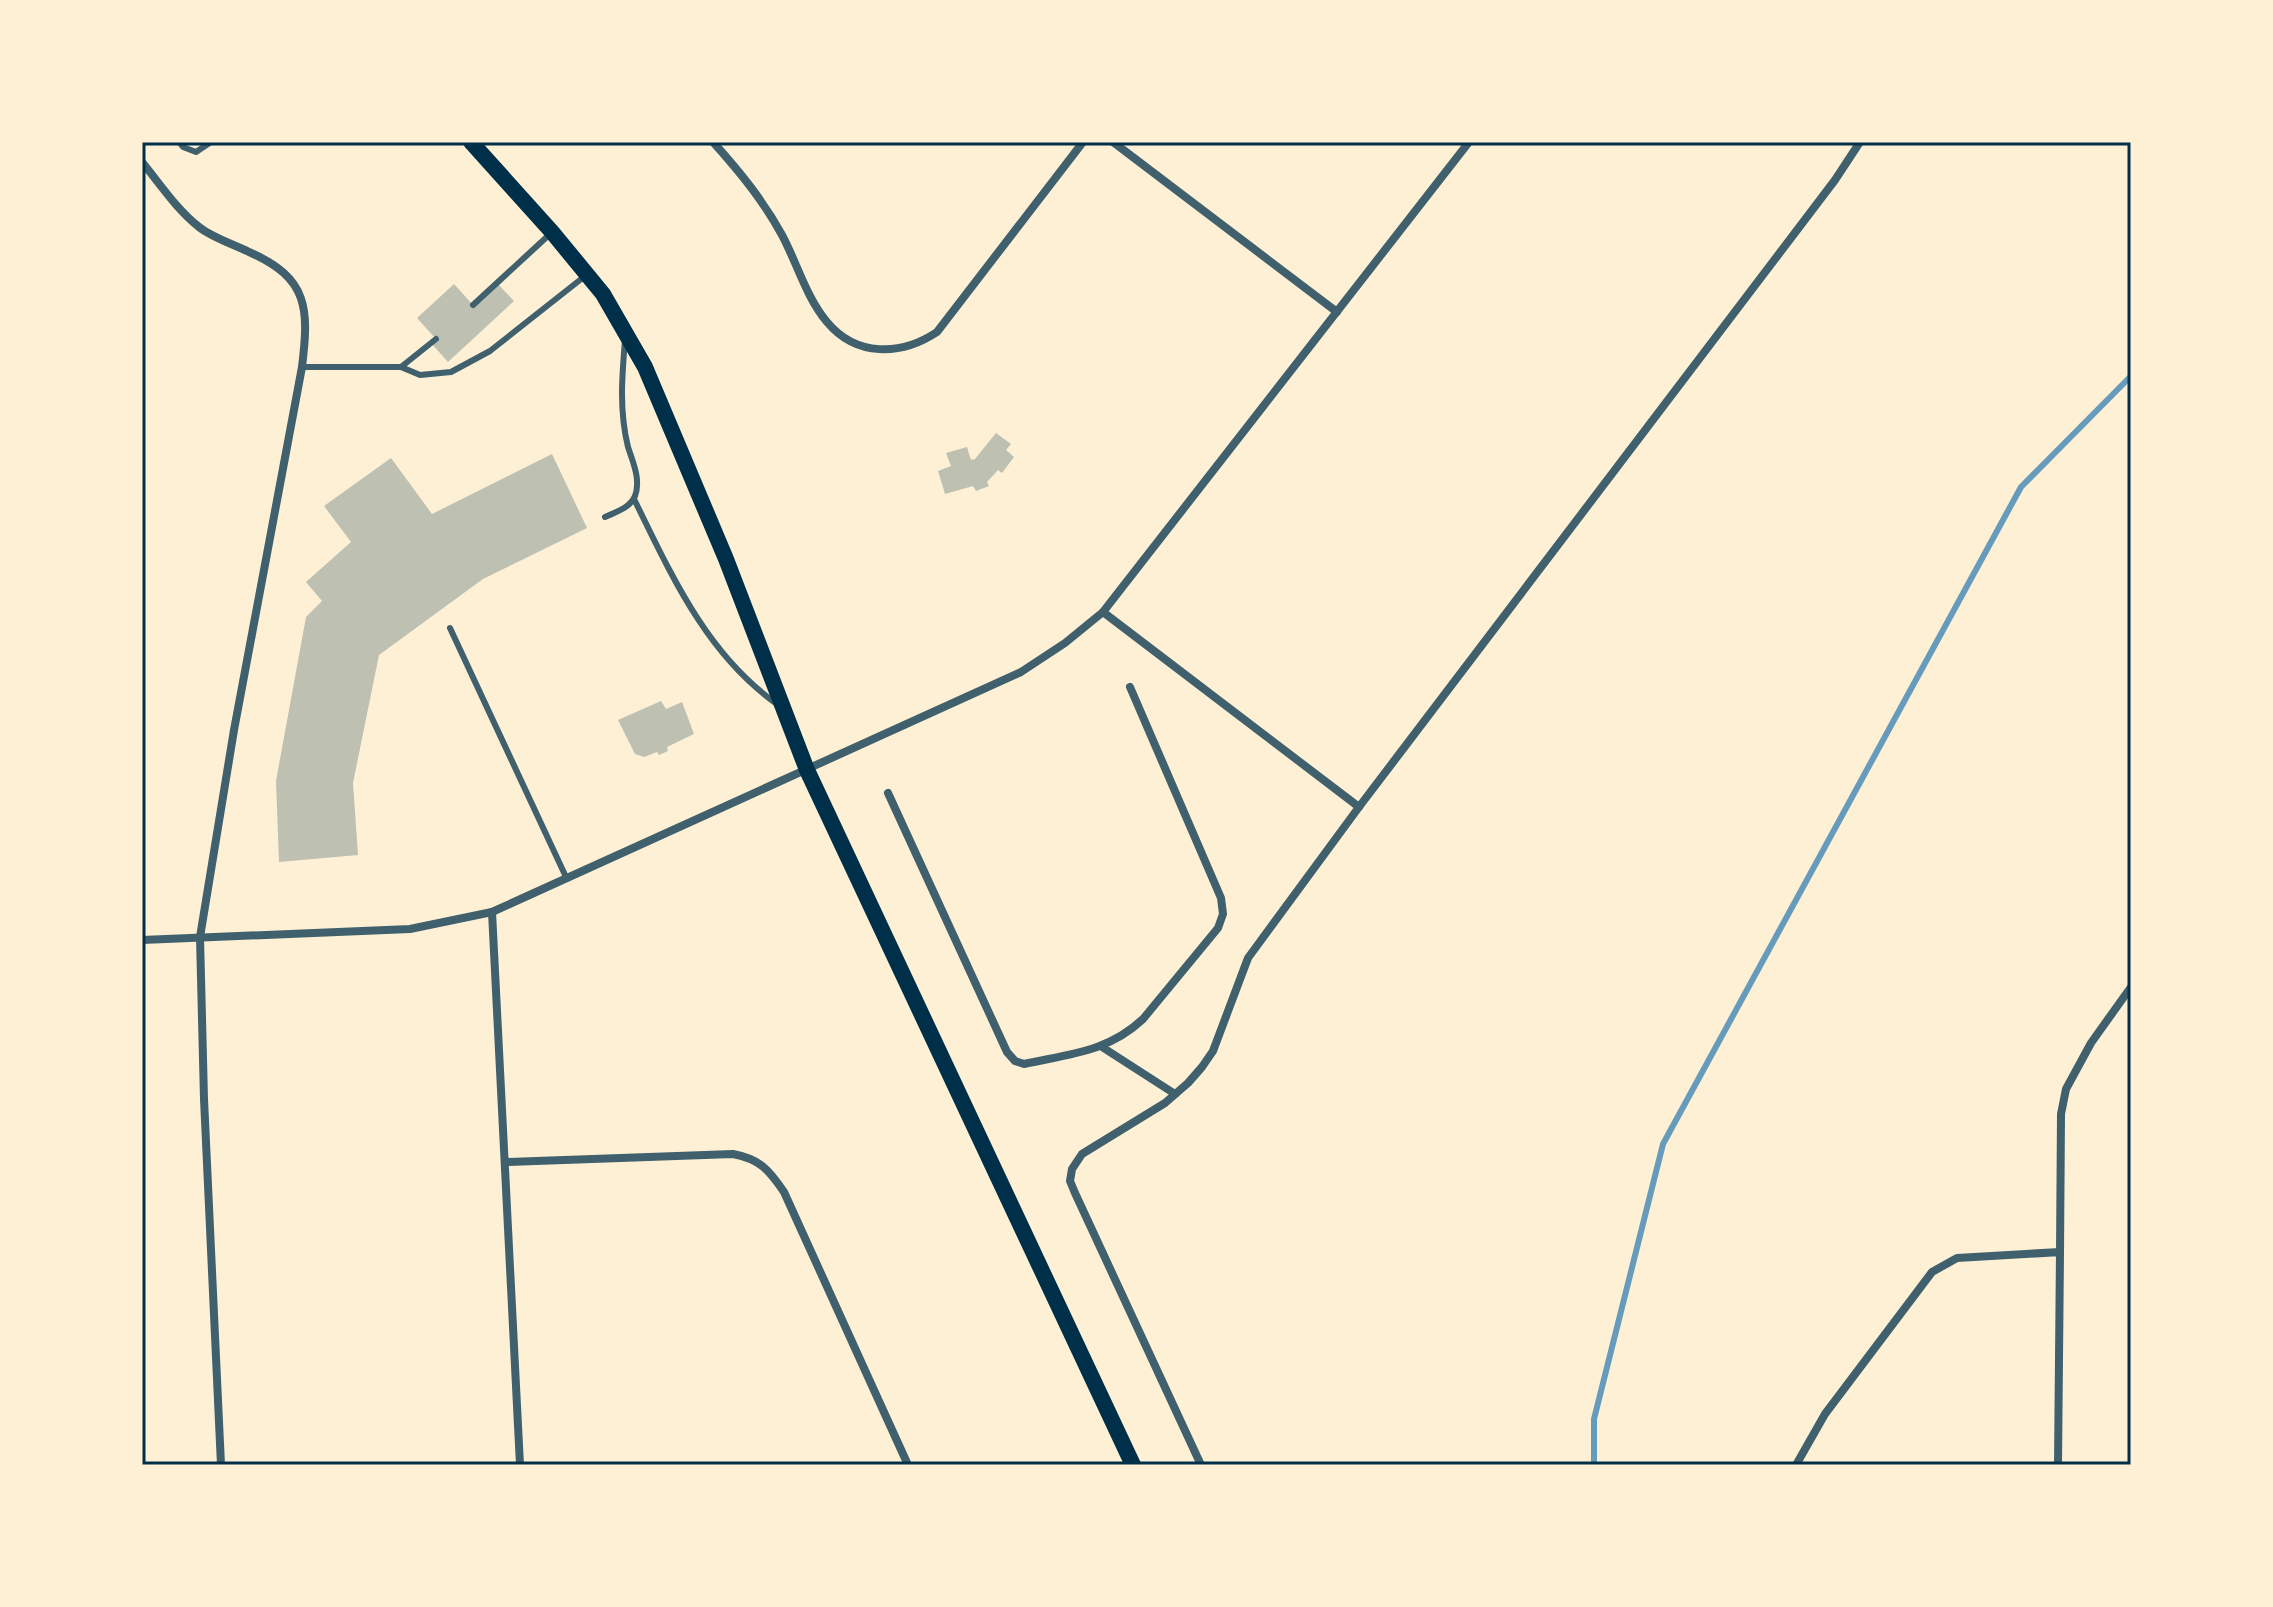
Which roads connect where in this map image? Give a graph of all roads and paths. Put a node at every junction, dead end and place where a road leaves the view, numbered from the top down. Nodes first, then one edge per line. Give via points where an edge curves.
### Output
1 (179, 142) edge
2 (211, 142) edge
3 (471, 142) edge
4 (713, 142) edge
5 (1083, 142) edge
6 (1113, 142) edge
7 (1469, 142) edge
8 (1860, 142) edge
9 (142, 162) edge
10 (552, 232) junction
11 (587, 275) junction
12 (473, 305) dead end
13 (1337, 312) junction
14 (626, 330) junction
15 (436, 339) dead end
16 (302, 367) junction
17 (401, 367) junction
18 (634, 499) junction
19 (605, 517) dead end
20 (1103, 612) junction
21 (450, 628) dead end
22 (1130, 687) dead end
23 (783, 708) junction
24 (807, 770) junction
25 (888, 793) dead end
26 (1359, 807) junction
27 (566, 877) junction
28 (492, 912) junction
29 (200, 937) junction
30 (142, 940) edge
31 (2131, 987) edge
32 (1102, 1047) junction
33 (1175, 1094) junction
34 (505, 1162) junction
35 (2060, 1252) junction
36 (221, 1465) edge
37 (520, 1465) edge
38 (908, 1465) edge
39 (1133, 1465) edge
40 (1201, 1465) edge
41 (1796, 1465) edge
42 (2058, 1465) edge

1 - 2 lane via 196,152
3 - 10 main road
4 - 5 street via 752,187 827,322 861,345 890,350 907,348 937,332
6 - 13 street
7 - 13 street
8 - 26 street
9 - 16 street via 200,227 266,259 298,289 306,316
10 - 11 main road
10 - 12 lane
11 - 14 main road
11 - 17 lane via 469,364 436,375
13 - 20 street
14 - 18 lane via 621,410 636,474
14 - 23 main road via 720,545
15 - 17 lane
16 - 17 lane
16 - 29 street
18 - 19 lane
18 - 23 lane via 676,586 721,652 751,685
20 - 24 street via 1021,672
20 - 26 street
21 - 27 lane
22 - 32 street via 1221,898 1223,914 1218,928 1143,1019
23 - 24 main road
24 - 27 street
24 - 39 main road
25 - 32 street via 1007,1052 1024,1064
26 - 33 street via 1248,958 1213,1051
27 - 28 street
28 - 29 street via 410,929
28 - 34 street
29 - 30 street
29 - 36 street
31 - 35 street via 2066,1089 2061,1114
32 - 33 street
33 - 40 street via 1088,1149 1072,1169 1070,1181
34 - 37 street
34 - 38 street via 733,1154 751,1157 771,1172
35 - 41 street via 1957,1258 1932,1272 1825,1414
35 - 42 street

